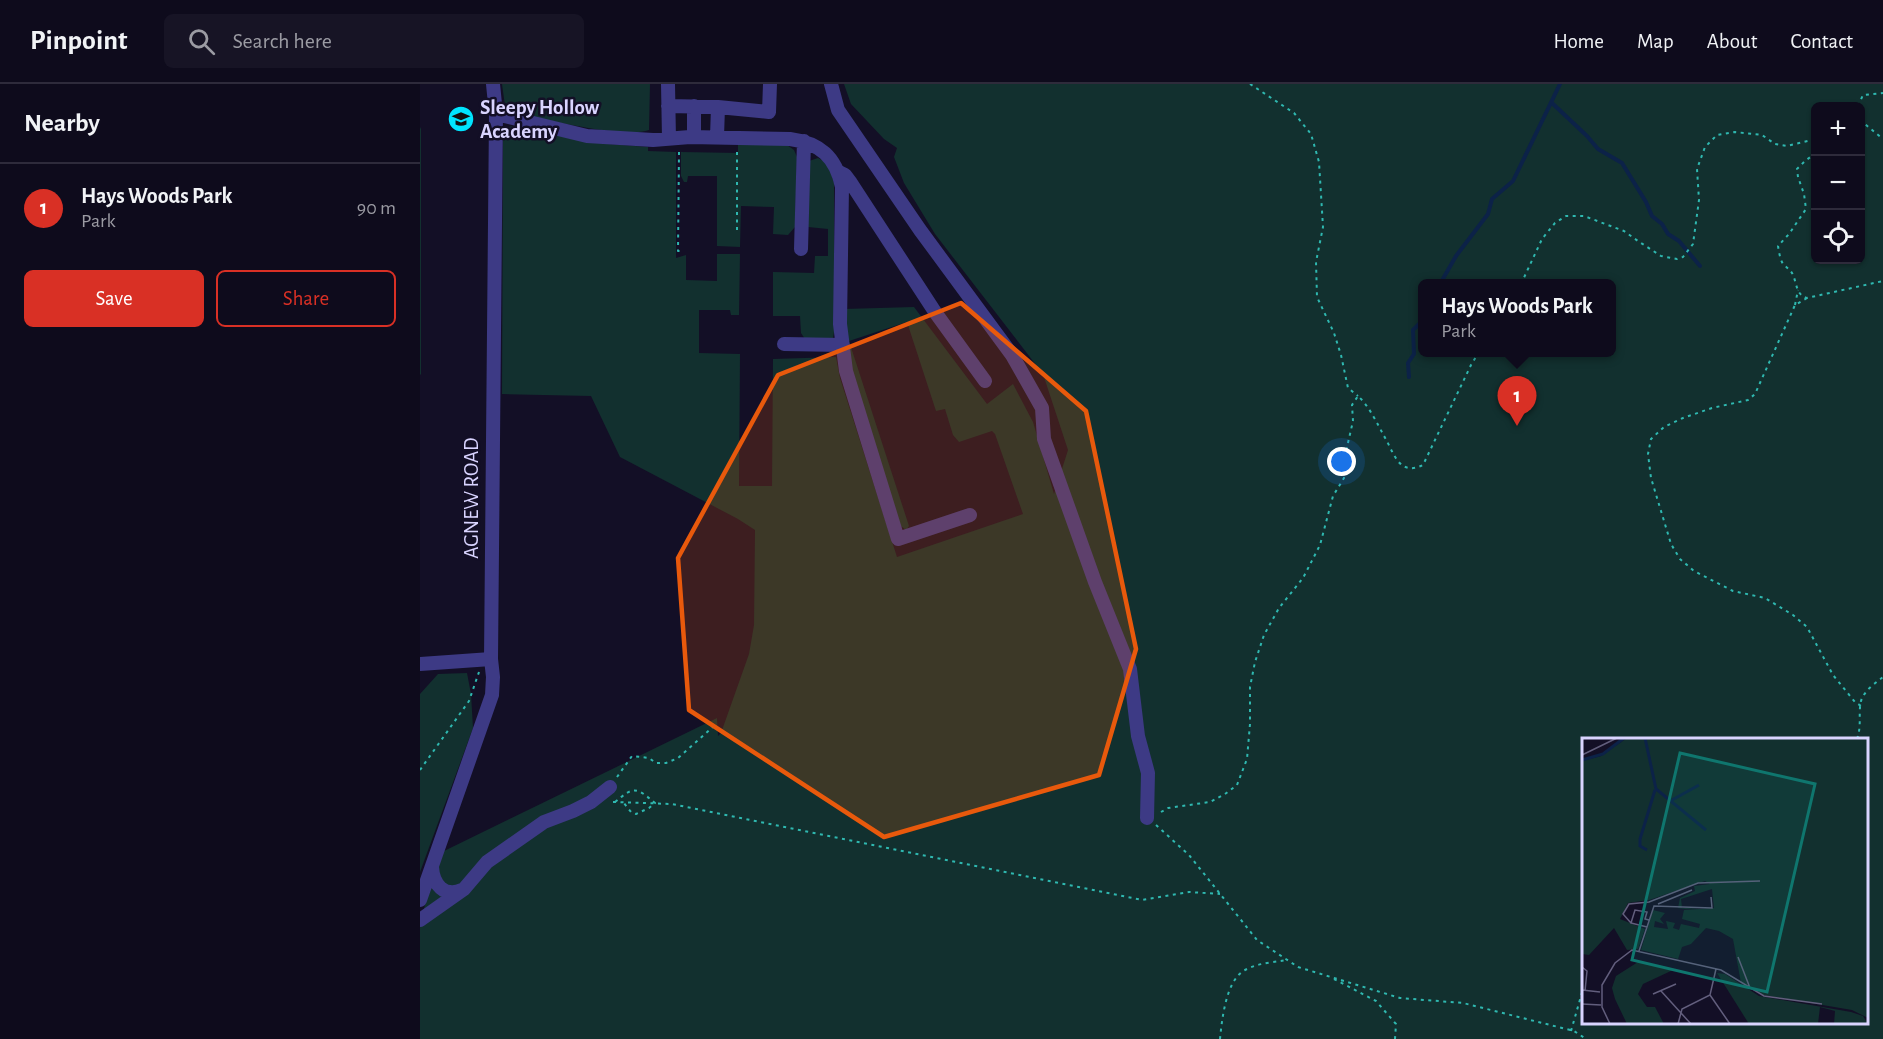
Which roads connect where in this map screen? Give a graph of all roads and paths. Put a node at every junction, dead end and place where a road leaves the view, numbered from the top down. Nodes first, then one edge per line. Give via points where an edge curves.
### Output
1 (493, 84) edge
2 (668, 84) edge
3 (770, 84) edge
4 (831, 84) edge
5 (1250, 84) edge
6 (1883, 93) edge
7 (1860, 102) edge
8 (668, 106) junction
9 (694, 106) junction
10 (718, 107) junction
11 (496, 114) junction
12 (1865, 125) edge
13 (717, 137) junction
14 (681, 138) junction
15 (1811, 140) edge
16 (1883, 140) edge
17 (804, 141) junction
18 (737, 149) dead end
19 (1811, 156) edge
20 (839, 172) junction
21 (739, 233) dead end
22 (801, 249) dead end
23 (683, 252) dead end
24 (1523, 279) edge
25 (1883, 281) edge
26 (1798, 289) junction
27 (1807, 298) junction
28 (1795, 304) junction
29 (784, 344) dead end
30 (843, 345) junction
31 (1476, 357) edge
32 (985, 381) dead end
33 (1358, 396) junction
34 (970, 515) dead end
35 (491, 659) junction
36 (420, 664) edge
37 (1883, 676) edge
38 (1861, 706) junction
39 (714, 726) dead end
40 (1857, 738) edge
41 (420, 770) edge
42 (610, 787) joint
43 (614, 802) dead end
44 (623, 802) dead end
45 (638, 803) dead end
46 (655, 803) junction
47 (1147, 818) junction
48 (432, 865) junction
49 (464, 889) junction
50 (1220, 894) junction
51 (420, 900) edge
52 (420, 920) edge
53 (1287, 960) junction
54 (1328, 976) junction
55 (1582, 992) edge
56 (1571, 1030) junction
57 (1220, 1039) edge
58 (1395, 1039) edge
59 (1586, 1039) edge

1 - 11 street, AGNEW ROAD
2 - 8 street
3 - 10 street via 769,112
4 - 47 street via 838,110 1012,355 1042,408 1044,439 1130,669 1138,736 1148,773
5 - 33 path via 1294,113 1311,134 1319,162 1323,227 1316,262 1317,297 1334,333 1348,388
6 - 7 path via 1863,95
8 - 9 street
8 - 14 street
9 - 10 street
9 - 14 street
10 - 13 street
11 - 14 street via 587,136
11 - 35 street, AGNEW ROAD
12 - 16 path
13 - 14 street
13 - 17 street
14 - 23 path via 678,251
15 - 24 path via 1787,146 1775,144 1762,135 1717,135 1705,147 1696,169 1699,200 1693,244 1683,257 1661,256 1624,231 1584,216 1566,216 1542,239
17 - 20 street via 819,148
17 - 22 street
18 - 21 path
19 - 26 path via 1797,169 1806,209 1778,246
20 - 30 street
20 - 32 street via 851,183
25 - 27 path
26 - 27 path
26 - 28 path
27 - 28 path
28 - 38 path via 1755,394 1748,400 1712,408 1664,428 1651,439 1651,478 1671,544 1680,560 1733,591 1765,598 1807,627 1833,675
29 - 30 street
30 - 34 street via 846,371 898,539
31 - 33 path via 1423,465 1415,468 1408,468 1394,457
33 - 47 path via 1352,405 1344,478 1333,496 1320,545 1303,578 1279,608 1255,662 1246,759 1237,785 1210,802 1168,808
35 - 36 street
35 - 41 path via 478,674 469,701
35 - 48 street, AGNEW ROAD via 492,695
37 - 38 path via 1861,699
38 - 40 path
39 - 42 path via 685,753 666,763 632,756
42 - 49 street via 591,802 544,822 487,862
43 - 46 path via 636,789
44 - 46 path via 636,814
45 - 46 path
46 - 50 path via 1142,900 1189,892
47 - 50 path via 1189,855
48 - 49 street via 436,884 442,890
48 - 51 street, AGNEW ROAD
49 - 52 street
50 - 53 path via 1257,940
53 - 54 path
53 - 57 path via 1244,970 1230,987
54 - 56 path via 1400,998 1463,1002
54 - 58 path via 1376,1000 1396,1024
55 - 56 path
56 - 59 path

